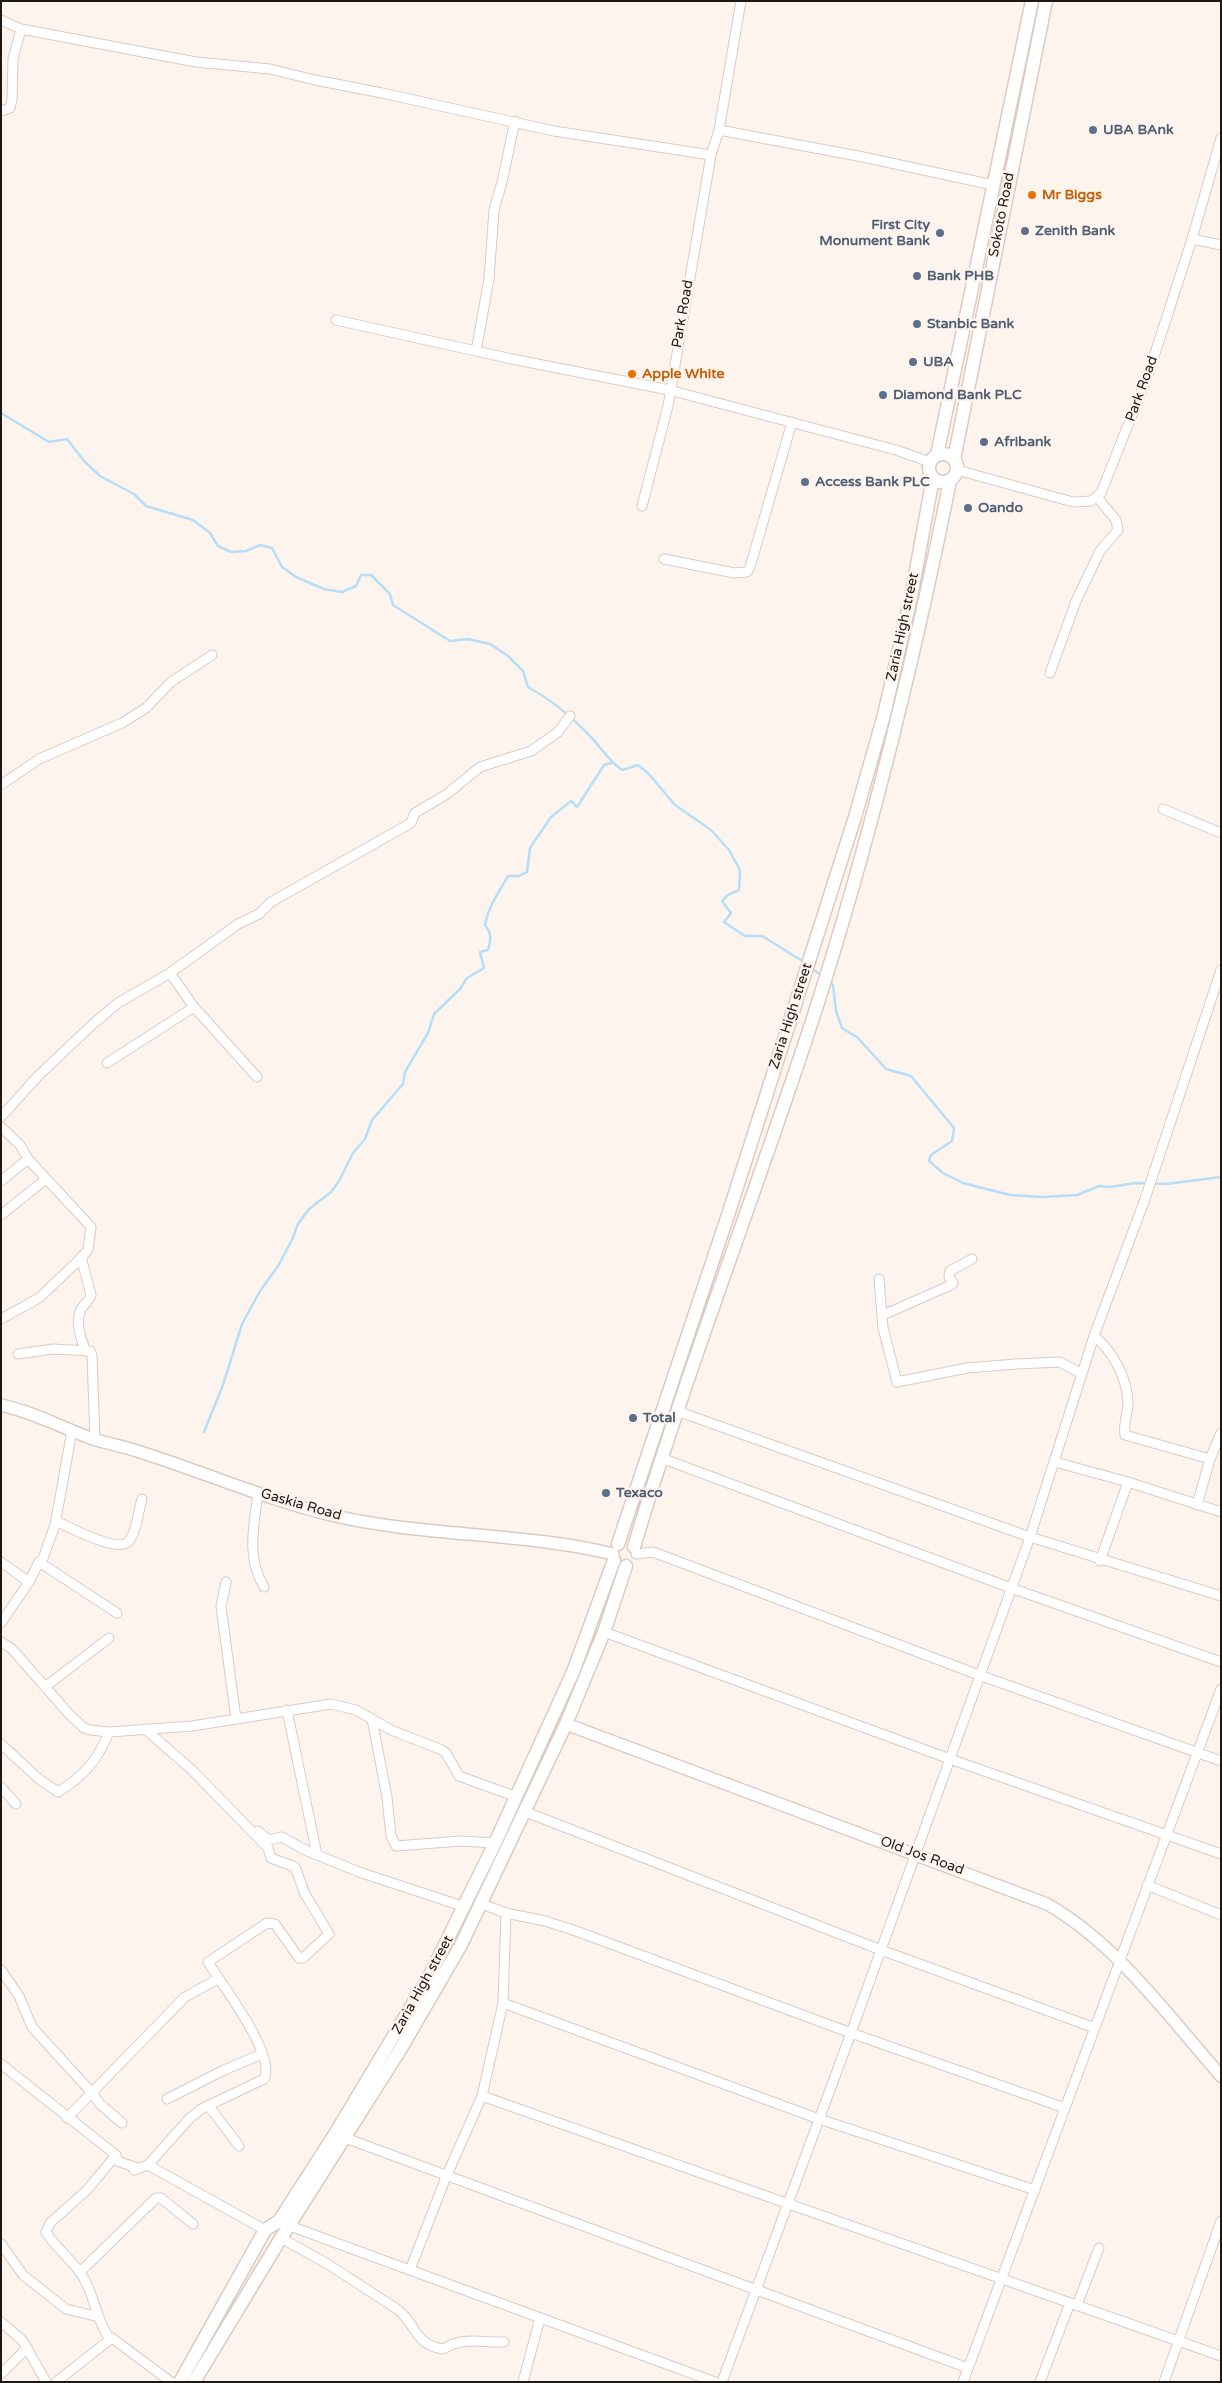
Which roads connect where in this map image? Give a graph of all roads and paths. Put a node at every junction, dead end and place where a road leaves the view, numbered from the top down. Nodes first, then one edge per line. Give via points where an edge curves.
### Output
1 (741, 1) edge
2 (1032, 1) edge
3 (1046, 1) edge
4 (1, 20) edge
5 (21, 29) junction
6 (1, 111) edge
7 (515, 121) junction
8 (719, 130) junction
9 (1221, 138) edge
10 (711, 155) junction
11 (994, 186) junction
12 (1192, 239) junction
13 (1221, 245) edge
14 (336, 320) dead end
15 (476, 351) junction
16 (669, 390) junction
17 (792, 422) junction
18 (934, 459) junction
19 (953, 470) junction
20 (933, 478) junction
21 (1097, 497) junction
22 (642, 506) dead end
23 (664, 559) dead end
24 (212, 655) dead end
25 (1050, 673) dead end
26 (570, 716) dead end
27 (1, 785) edge
28 (1163, 809) dead end
29 (1221, 833) edge
30 (840, 931) joint
31 (1221, 970) edge
32 (170, 973) junction
33 (194, 1007) junction
34 (107, 1063) dead end
35 (257, 1077) dead end
36 (1, 1117) edge
37 (1, 1127) edge
38 (28, 1158) junction
39 (46, 1179) junction
40 (1, 1181) edge
41 (1, 1215) edge
42 (81, 1257) junction
43 (972, 1259) dead end
44 (879, 1279) dead end
45 (883, 1316) junction
46 (1, 1319) edge
47 (1094, 1336) junction
48 (86, 1351) junction
49 (18, 1354) dead end
50 (1082, 1374) junction
51 (1, 1405) edge
52 (677, 1411) junction
53 (72, 1431) junction
54 (1221, 1433) edge
55 (95, 1440) junction
56 (661, 1458) junction
57 (1210, 1459) junction
58 (1055, 1462) junction
59 (1128, 1482) junction
60 (258, 1493) junction
61 (142, 1500) dead end
62 (1198, 1505) junction
63 (1221, 1512) edge
64 (56, 1521) junction
65 (1030, 1538) junction
66 (635, 1551) junction
67 (615, 1552) junction
68 (1100, 1561) junction
69 (1, 1562) edge
70 (39, 1562) junction
71 (626, 1566) junction
72 (29, 1582) junction
73 (226, 1582) dead end
74 (264, 1587) dead end
75 (1011, 1588) junction
76 (1221, 1596) edge
77 (117, 1613) dead end
78 (1, 1622) edge
79 (604, 1632) junction
80 (109, 1638) dead end
81 (1, 1642) edge
82 (1221, 1662) edge
83 (979, 1675) junction
84 (45, 1687) junction
85 (1221, 1689) edge
86 (287, 1710) junction
87 (236, 1719) junction
88 (372, 1719) junction
89 (566, 1724) junction
90 (144, 1729) junction
91 (109, 1732) junction
92 (1, 1744) edge
93 (1197, 1752) junction
94 (950, 1759) junction
95 (1221, 1761) edge
96 (1, 1787) edge
97 (517, 1796) junction
98 (16, 1804) dead end
99 (526, 1812) junction
100 (239, 1818) junction
101 (1166, 1836) junction
102 (495, 1843) junction
103 (916, 1854) junction
104 (1221, 1854) edge
105 (317, 1855) junction
106 (1148, 1885) junction
107 (482, 1904) junction
108 (465, 1907) junction
109 (506, 1913) junction
110 (1221, 1915) edge
111 (881, 1950) junction
112 (1119, 1960) junction
113 (1, 1970) edge
114 (218, 1979) junction
115 (503, 2003) junction
116 (1094, 2028) junction
117 (851, 2033) junction
118 (262, 2054) junction
119 (1, 2064) edge
120 (1221, 2076) edge
121 (92, 2093) junction
122 (482, 2096) junction
123 (167, 2099) dead end
124 (208, 2105) junction
125 (1065, 2108) junction
126 (67, 2118) junction
127 (819, 2119) junction
128 (122, 2123) dead end
129 (340, 2136) junction
130 (238, 2146) dead end
131 (116, 2155) junction
132 (148, 2165) junction
133 (446, 2176) junction
134 (1035, 2190) junction
135 (787, 2205) junction
136 (1221, 2221) edge
137 (193, 2224) dead end
138 (290, 2226) junction
139 (265, 2230) junction
140 (281, 2238) junction
141 (1, 2244) edge
142 (1099, 2248) dead end
143 (410, 2270) junction
144 (80, 2272) junction
145 (1002, 2280) junction
146 (756, 2290) junction
147 (1073, 2304) junction
148 (99, 2317) junction
149 (540, 2318) junction
150 (1, 2322) edge
151 (112, 2338) junction
152 (1178, 2341) junction
153 (504, 2342) dead end
154 (26, 2349) junction
155 (1221, 2356) edge
156 (968, 2368) junction
157 (1, 2374) edge
158 (46, 2382) edge
159 (56, 2382) edge
160 (171, 2382) edge
161 (180, 2382) edge
162 (194, 2382) edge
163 (523, 2382) edge
164 (715, 2382) edge
165 (722, 2382) edge
166 (963, 2382) edge
167 (1040, 2382) edge
168 (1164, 2382) edge

1 - 8 street, Park Road
2 - 11 main road, Sokoto Road
3 - 19 main road, Sokoto Road
4 - 5 street
5 - 6 street via 13,59 12,100 10,108
5 - 7 street via 196,62 270,68
7 - 10 street via 554,131
7 - 15 street via 494,210 489,279
8 - 10 street, Park Road
8 - 11 street
9 - 12 street, Park Road
10 - 16 street, Park Road
11 - 18 main road, Sokoto Road
12 - 13 street
12 - 21 street, Park Road via 1149,372 1107,482
14 - 15 street
15 - 16 street
16 - 17 street
16 - 22 street, Park Road via 668,406
17 - 18 street
17 - 23 street via 747,572 734,573
18 - 19 main road via 946,454
18 - 20 main road via 929,471
19 - 20 main road via 941,482
19 - 21 street via 1073,502 1084,503
19 - 30 main road, Sokoto Road via 904,696
20 - 67 main road, Zaria High street via 911,597 884,714 855,817 730,1209
21 - 25 street via 1116,520 1118,530 1100,551 1076,602
24 - 27 street via 171,682 146,708 122,723 38,759
26 - 32 street via 558,732 531,750 480,767 447,794 415,813 411,822 271,902 259,914 238,924
28 - 29 street
30 - 52 main road, Zaria High street
31 - 47 street via 1145,1200
32 - 33 street
32 - 36 street via 118,1003 92,1024
33 - 34 street
33 - 35 street
37 - 38 street via 20,1145
38 - 39 street
38 - 40 street
39 - 41 street
39 - 42 street via 91,1227 88,1250
42 - 46 street via 39,1298
42 - 48 street via 91,1295 78,1320
43 - 45 street via 950,1270 953,1284
44 - 45 street
45 - 50 street via 897,1382 967,1368 1060,1362
47 - 50 street
47 - 57 street via 1109,1350 1123,1383 1128,1404 1125,1435
48 - 49 street via 53,1349
48 - 55 street via 90,1351 93,1357
50 - 58 street
51 - 53 main road, Gaskia Road via 37,1415
52 - 56 main road, Zaria High street
52 - 65 street
53 - 55 main road, Gaskia Road
53 - 64 street
54 - 57 street
55 - 60 main road, Gaskia Road via 136,1450
56 - 66 main road, Zaria High street
56 - 75 street
57 - 62 street
58 - 59 street
58 - 65 street
59 - 62 street
59 - 68 street
60 - 67 main road, Gaskia Road via 334,1516 371,1523
60 - 74 street via 253,1561 256,1575
61 - 64 street via 132,1537 123,1545 109,1544
62 - 63 street
64 - 70 street via 51,1541
65 - 68 street
65 - 75 street
66 - 67 main road via 624,1542
66 - 71 main road via 634,1562
66 - 83 street via 653,1552
67 - 71 main road via 617,1564
67 - 97 main road, Zaria High street via 573,1672
68 - 76 street
69 - 72 street
70 - 72 street
70 - 77 street
71 - 79 main road, Zaria High street
72 - 78 street
73 - 87 street via 221,1607
75 - 82 street
75 - 83 street
79 - 89 main road, Zaria High street
79 - 94 street
80 - 84 street
81 - 84 street via 12,1649
83 - 93 street
83 - 94 street
84 - 91 street via 84,1728
85 - 93 street
86 - 87 street
86 - 88 street via 331,1704
86 - 105 street
87 - 90 street
88 - 97 street via 446,1753 459,1776
88 - 102 street via 391,1836 396,1846 461,1841
89 - 99 main road, Zaria High street
89 - 103 main road, Old Jos Road
90 - 91 street
90 - 100 street via 192,1770
91 - 92 street via 94,1763 58,1792
93 - 95 street
93 - 101 street
94 - 101 street
94 - 103 street
96 - 98 street
97 - 102 main road, Zaria High street
99 - 107 main road, Zaria High street
99 - 111 street
100 - 105 street via 269,1840 282,1837
100 - 114 street via 268,1848 271,1858 295,1867 305,1894 329,1934 299,1958 275,1924 267,1923 208,1962
101 - 104 street
101 - 106 street
102 - 108 main road, Zaria High street
103 - 111 street
103 - 112 main road, Old Jos Road via 1047,1904 1094,1935
105 - 108 street
106 - 110 street
106 - 112 street
107 - 109 street
107 - 129 main road, Zaria High street via 440,1983
108 - 129 main road, Zaria High street
109 - 115 street
109 - 117 street via 576,1931
111 - 116 street
111 - 117 street
112 - 116 street
112 - 120 main road, Old Jos Road
113 - 121 street via 19,1996 32,2027
114 - 118 street via 244,2017
114 - 121 street via 184,1998
115 - 122 street
115 - 127 street
116 - 125 street
117 - 125 street
117 - 127 street
118 - 123 street
118 - 124 street via 267,2071 264,2079
119 - 126 street
121 - 126 street
121 - 128 street
122 - 133 street
122 - 135 street
124 - 130 street
124 - 132 street via 189,2119
125 - 134 street
126 - 131 street
127 - 134 street
127 - 135 street
129 - 133 street
129 - 138 main road, Zaria High street
129 - 139 main road, Zaria High street via 280,2221
131 - 132 street via 117,2161 135,2167 134,2170
131 - 144 street via 87,2190 50,2223 46,2232
132 - 139 street
133 - 143 street
133 - 146 street
134 - 145 street
135 - 145 street
135 - 146 street
136 - 152 street
137 - 144 street via 161,2198 156,2198
138 - 140 main road, Zaria High street
138 - 143 street
139 - 161 main road, Zaria High street
140 - 153 street via 397,2309 417,2336 432,2347 443,2349 456,2341
140 - 162 main road, Zaria High street
141 - 148 street via 23,2275 66,2309
142 - 147 street
143 - 149 street
144 - 148 street
145 - 147 street
145 - 156 street
146 - 156 street
146 - 165 street
147 - 152 street
147 - 167 street
148 - 151 street via 100,2326
149 - 163 street
149 - 164 street
150 - 154 street via 23,2341
151 - 159 street
151 - 160 street
152 - 155 street
152 - 168 street
154 - 157 street
154 - 158 street
156 - 166 street

